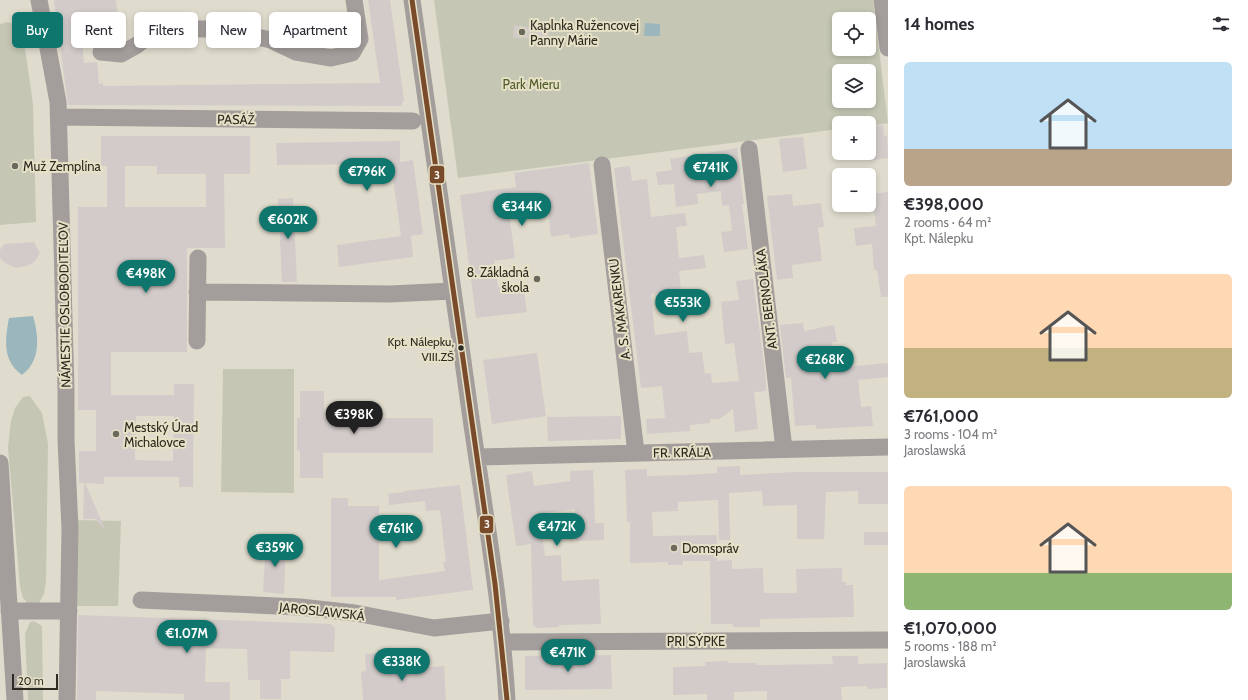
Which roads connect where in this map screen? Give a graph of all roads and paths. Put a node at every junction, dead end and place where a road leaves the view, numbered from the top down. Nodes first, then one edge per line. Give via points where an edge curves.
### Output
1 (39, 0) edge
2 (354, 0) edge
3 (412, 0) edge
4 (882, 0) edge
5 (888, 48) edge
6 (101, 52) dead end
7 (59, 117) junction
8 (414, 121) dead end
9 (749, 148) dead end
10 (602, 166) dead end
11 (198, 258) dead end
12 (453, 291) junction
13 (197, 292) junction
14 (197, 341) dead end
15 (888, 447) edge
16 (784, 449) junction
17 (636, 453) junction
18 (477, 457) junction
19 (0, 462) edge
20 (141, 600) dead end
21 (9, 611) junction
22 (69, 611) junction
23 (501, 621) junction
24 (888, 640) edge
25 (504, 642) junction
26 (15, 700) edge
27 (67, 700) edge
28 (507, 700) edge

1 - 7 street, NÁMESTIE OSLOBODITEĽOV
2 - 6 street via 360,39 352,53 331,58 296,52 271,40 220,29 174,29 151,34 121,54
3 - 12 street
4 - 5 street
7 - 8 street, PASÁŽ
7 - 22 street, NÁMESTIE OSLOBODITEĽOV via 70,529
9 - 16 street, ANT. BERNOLÁKA
10 - 17 street, A. S. MAKARENKU
11 - 13 street
12 - 13 street via 390,294
12 - 18 street
13 - 14 street
15 - 16 street, FR. KRÁĽA
16 - 17 street, FR. KRÁĽA
17 - 18 street, FR. KRÁĽA
18 - 23 street
19 - 21 street
20 - 23 street, JAROSLAWSKÁ via 300,607 355,613 434,628
21 - 22 street
21 - 26 street
22 - 27 street, NÁMESTIE OSLOBODITEĽOV
23 - 25 street
24 - 25 street, PRI SÝPKE
25 - 28 street

